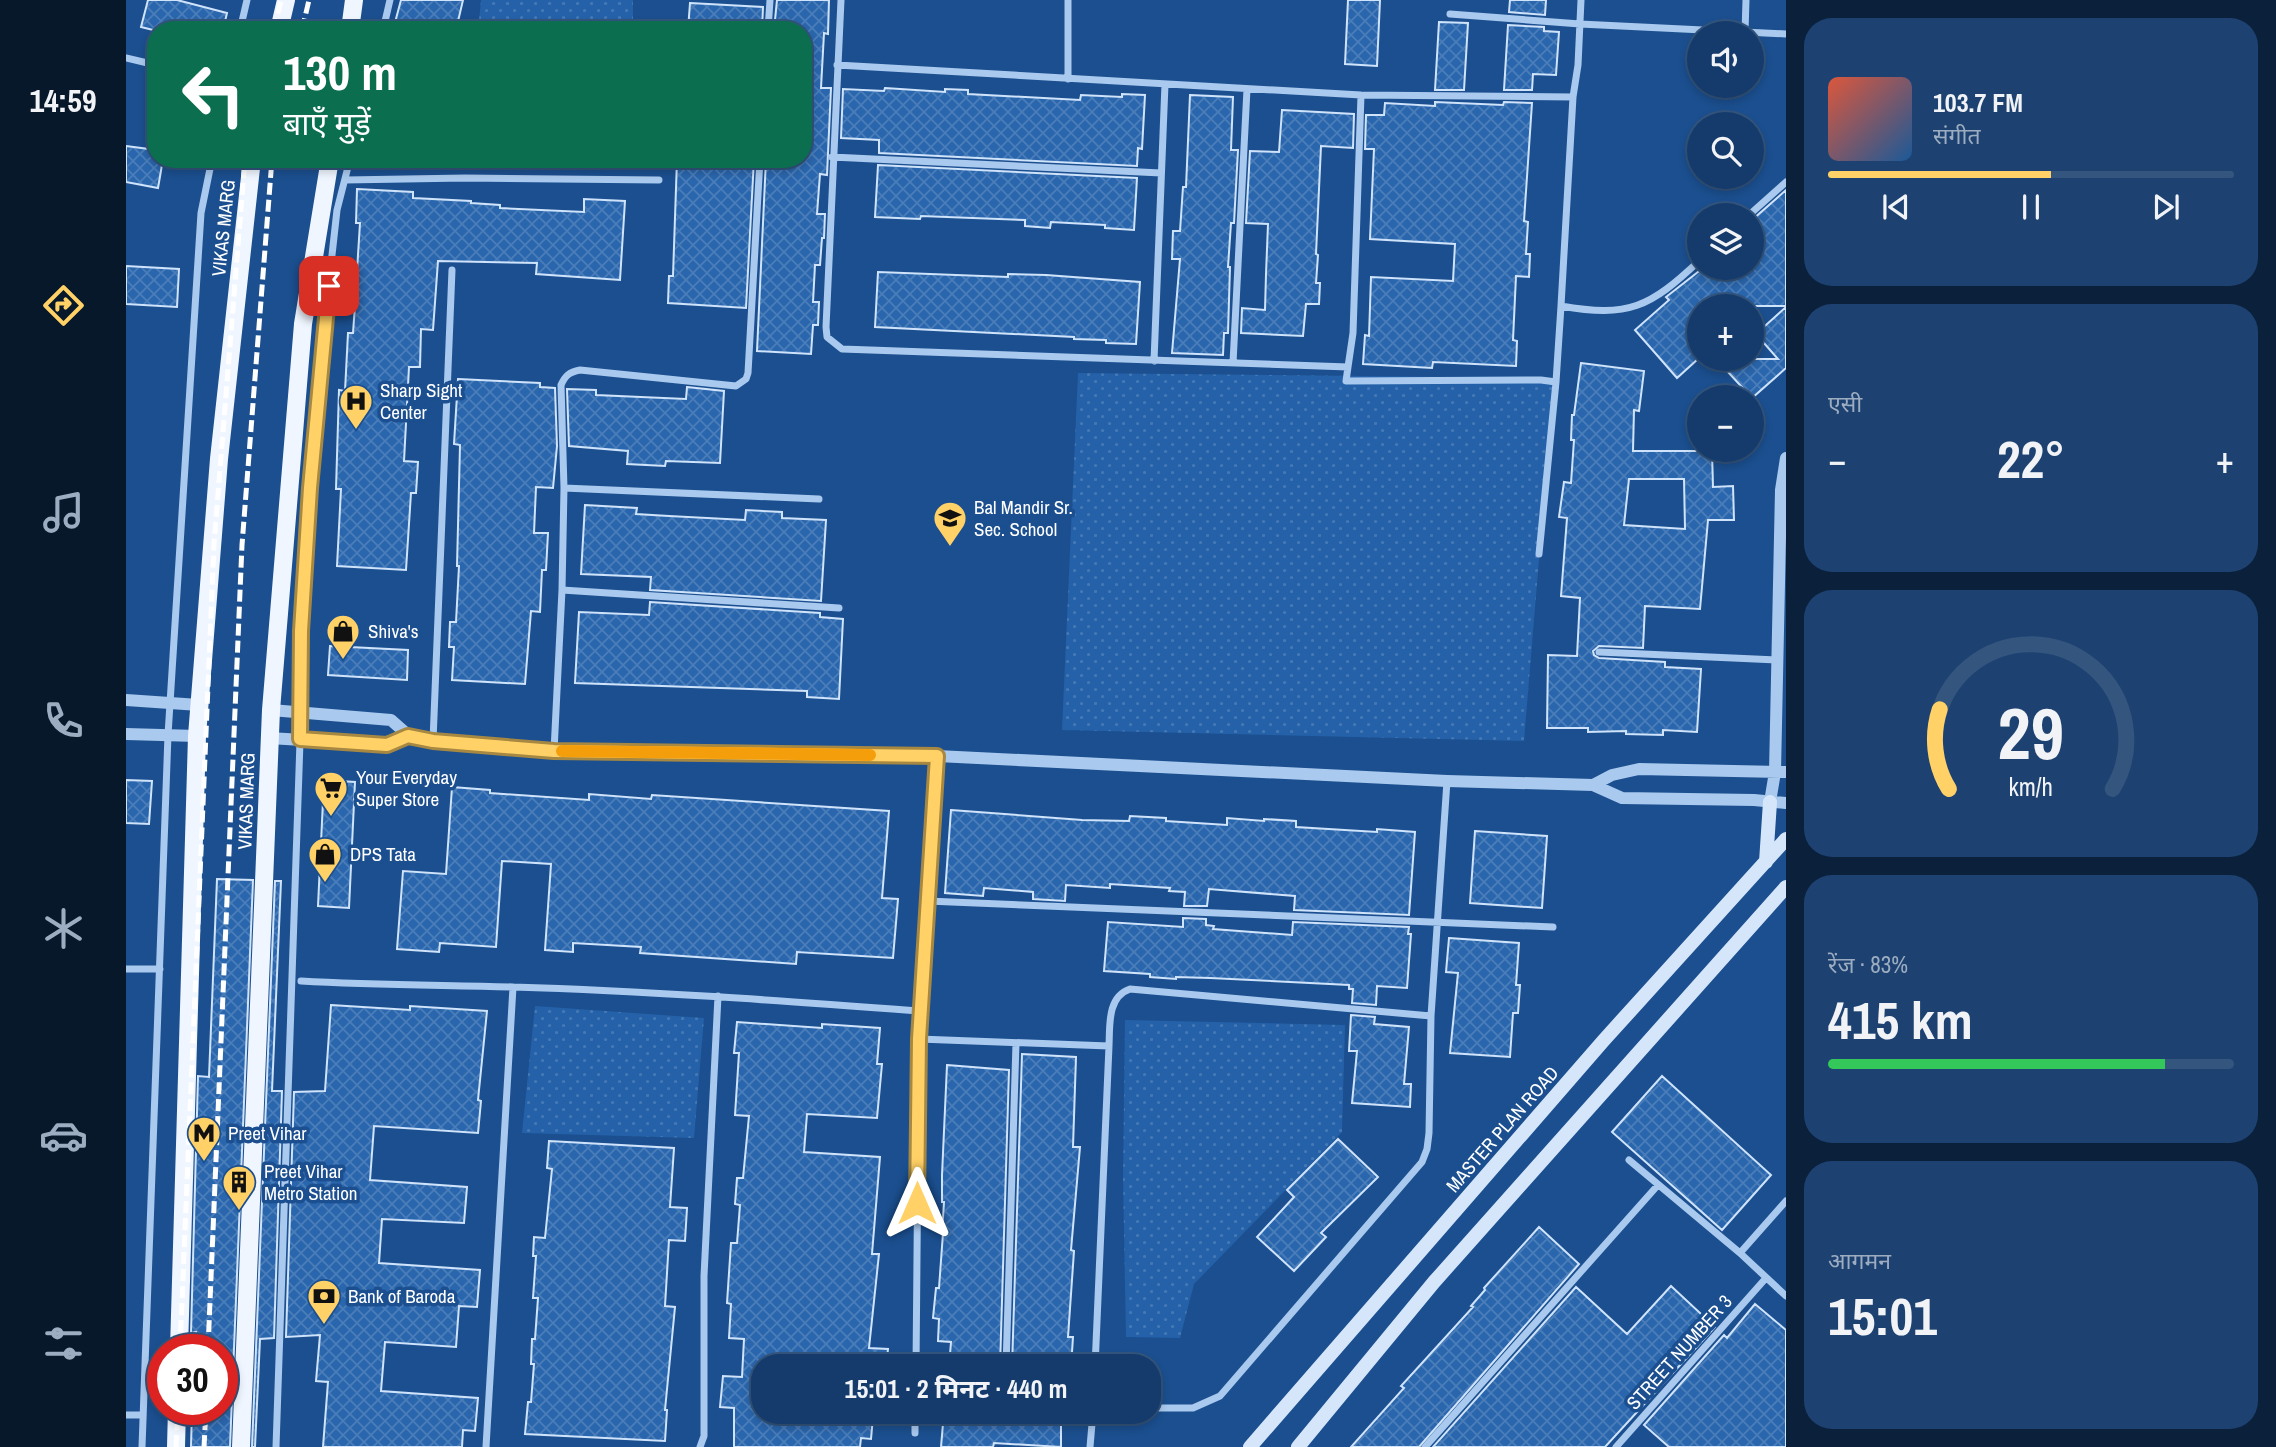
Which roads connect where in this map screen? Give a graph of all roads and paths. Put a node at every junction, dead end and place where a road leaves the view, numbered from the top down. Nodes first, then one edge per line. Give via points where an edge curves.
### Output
1 (247, 0) edge
2 (286, 0) edge
3 (354, 0) edge
4 (390, 0) edge
5 (770, 0) edge
6 (841, 0) edge
7 (1068, 0) edge
8 (1581, 0) edge
9 (1746, 0) edge
10 (1450, 13) dead end
11 (242, 21) edge
12 (281, 21) edge
13 (351, 21) edge
14 (385, 21) edge
15 (769, 21) edge
16 (1745, 21) edge
17 (1580, 24) junction
18 (1687, 29) edge
19 (1764, 33) edge
20 (1786, 34) edge
21 (126, 58) edge
22 (147, 63) edge
23 (836, 65) junction
24 (1068, 79) junction
25 (1165, 84) junction
26 (1247, 89) junction
27 (1361, 95) junction
28 (1573, 97) junction
29 (832, 158) junction
30 (210, 168) edge
31 (251, 168) edge
32 (329, 168) edge
33 (348, 168) edge
34 (760, 168) edge
35 (1161, 173) junction
36 (345, 180) junction
37 (659, 180) dead end
38 (1786, 182) edge
39 (1762, 203) edge
40 (452, 270) dead end
41 (1687, 271) edge
42 (1561, 306) junction
43 (1154, 361) junction
44 (1233, 363) junction
45 (1348, 367) junction
46 (1556, 382) junction
47 (1786, 458) edge
48 (564, 488) junction
49 (819, 499) dead end
50 (1539, 554) dead end
51 (562, 590) junction
52 (839, 608) dead end
53 (1599, 652) dead end
54 (1777, 660) junction
55 (126, 700) edge
56 (170, 702) junction
57 (200, 705) junction
58 (271, 710) junction
59 (301, 712) junction
60 (126, 734) edge
61 (168, 735) junction
62 (197, 736) junction
63 (408, 736) junction
64 (270, 738) junction
65 (300, 739) junction
66 (433, 741) junction
67 (554, 751) junction
68 (937, 756) junction
69 (1781, 772) edge
70 (1447, 781) junction
71 (1593, 785) junction
72 (1770, 802) junction
73 (1786, 803) edge
74 (1786, 839) edge
75 (1766, 862) junction
76 (1786, 887) edge
77 (927, 901) junction
78 (1436, 922) junction
79 (1553, 927) dead end
80 (126, 969) edge
81 (160, 969) junction
82 (301, 981) dead end
83 (513, 987) junction
84 (718, 996) junction
85 (920, 1011) junction
86 (1431, 1016) junction
87 (919, 1039) junction
88 (1016, 1043) junction
89 (1108, 1046) junction
90 (1629, 1160) dead end
91 (1658, 1185) junction
92 (1786, 1201) edge
93 (1740, 1253) junction
94 (1766, 1278) junction
95 (1786, 1296) edge
96 (178, 1334) edge
97 (916, 1354) edge
98 (1006, 1354) edge
99 (1096, 1354) edge
100 (1161, 1408) edge
101 (126, 1415) edge
102 (143, 1415) junction
103 (915, 1424) edge
104 (1092, 1424) edge
105 (177, 1425) edge
106 (915, 1433) dead end
107 (142, 1447) edge
108 (176, 1447) edge
109 (241, 1447) edge
110 (276, 1447) edge
111 (486, 1447) edge
112 (699, 1447) edge
113 (1090, 1447) edge
114 (1250, 1447) edge
115 (1298, 1447) edge
116 (1425, 1447) edge
117 (1616, 1447) edge

1 - 11 street
2 - 12 main road
3 - 13 main road
4 - 14 street
5 - 15 street
6 - 23 street
7 - 24 street
8 - 17 street
9 - 16 street
10 - 17 street
17 - 18 street
17 - 28 street
19 - 20 street
21 - 22 street
23 - 24 street
23 - 29 street
24 - 25 street
25 - 26 street
25 - 35 street
26 - 27 street
26 - 44 street
27 - 28 street
27 - 45 street
28 - 42 street
29 - 35 street
29 - 43 street via 826,327 827,337 835,345 842,349
30 - 56 street via 201,213
31 - 57 main road, VIKAS MARG via 219,459
32 - 58 main road, VIKAS MARG via 303,324
33 - 36 street
34 - 48 street via 746,379 736,386 572,371 561,385
35 - 43 street
36 - 37 street
36 - 59 street via 337,210 320,363 301,631
38 - 39 street
40 - 66 street
41 - 42 street via 1639,307
42 - 46 street
43 - 44 street
44 - 45 street
45 - 46 street via 1346,380
46 - 50 street
47 - 54 street via 1781,490
48 - 49 street
48 - 51 street
51 - 52 street
51 - 67 street
53 - 54 street
54 - 69 street
55 - 56 street
56 - 57 street
56 - 61 street
57 - 62 main road, VIKAS MARG
58 - 59 street
58 - 64 main road, VIKAS MARG
59 - 63 street via 391,720
59 - 65 street
60 - 61 street
61 - 62 street
61 - 81 street
62 - 96 main road, VIKAS MARG
63 - 65 street via 387,745
63 - 66 street
64 - 65 street
64 - 109 main road, VIKAS MARG
65 - 110 street
66 - 67 street
67 - 68 street
68 - 70 street
68 - 77 street
69 - 71 street via 1639,769
69 - 72 street
70 - 71 street
70 - 78 street
71 - 72 street via 1622,798
72 - 73 street
72 - 75 main road
74 - 75 main road, MASTER PLAN ROAD
75 - 114 main road, MASTER PLAN ROAD via 1604,1040
76 - 115 main road via 1434,1282
77 - 78 street
77 - 85 street
78 - 79 street
78 - 86 street
80 - 81 street
81 - 102 street
82 - 83 street
83 - 84 street
83 - 111 street
84 - 85 street
84 - 112 street via 704,1276 704,1436
85 - 87 street
86 - 89 street via 1130,989 1112,1006
86 - 100 street via 1429,1133 1422,1162 1220,1396 1194,1408
87 - 88 street
87 - 97 street
88 - 89 street
88 - 98 street
89 - 99 street
90 - 91 street
91 - 93 street
91 - 116 street
92 - 93 street
93 - 94 street
94 - 95 street
94 - 117 street, STREET NUMBER 3
101 - 102 street
102 - 107 street
103 - 106 street
104 - 113 street
105 - 108 main road

